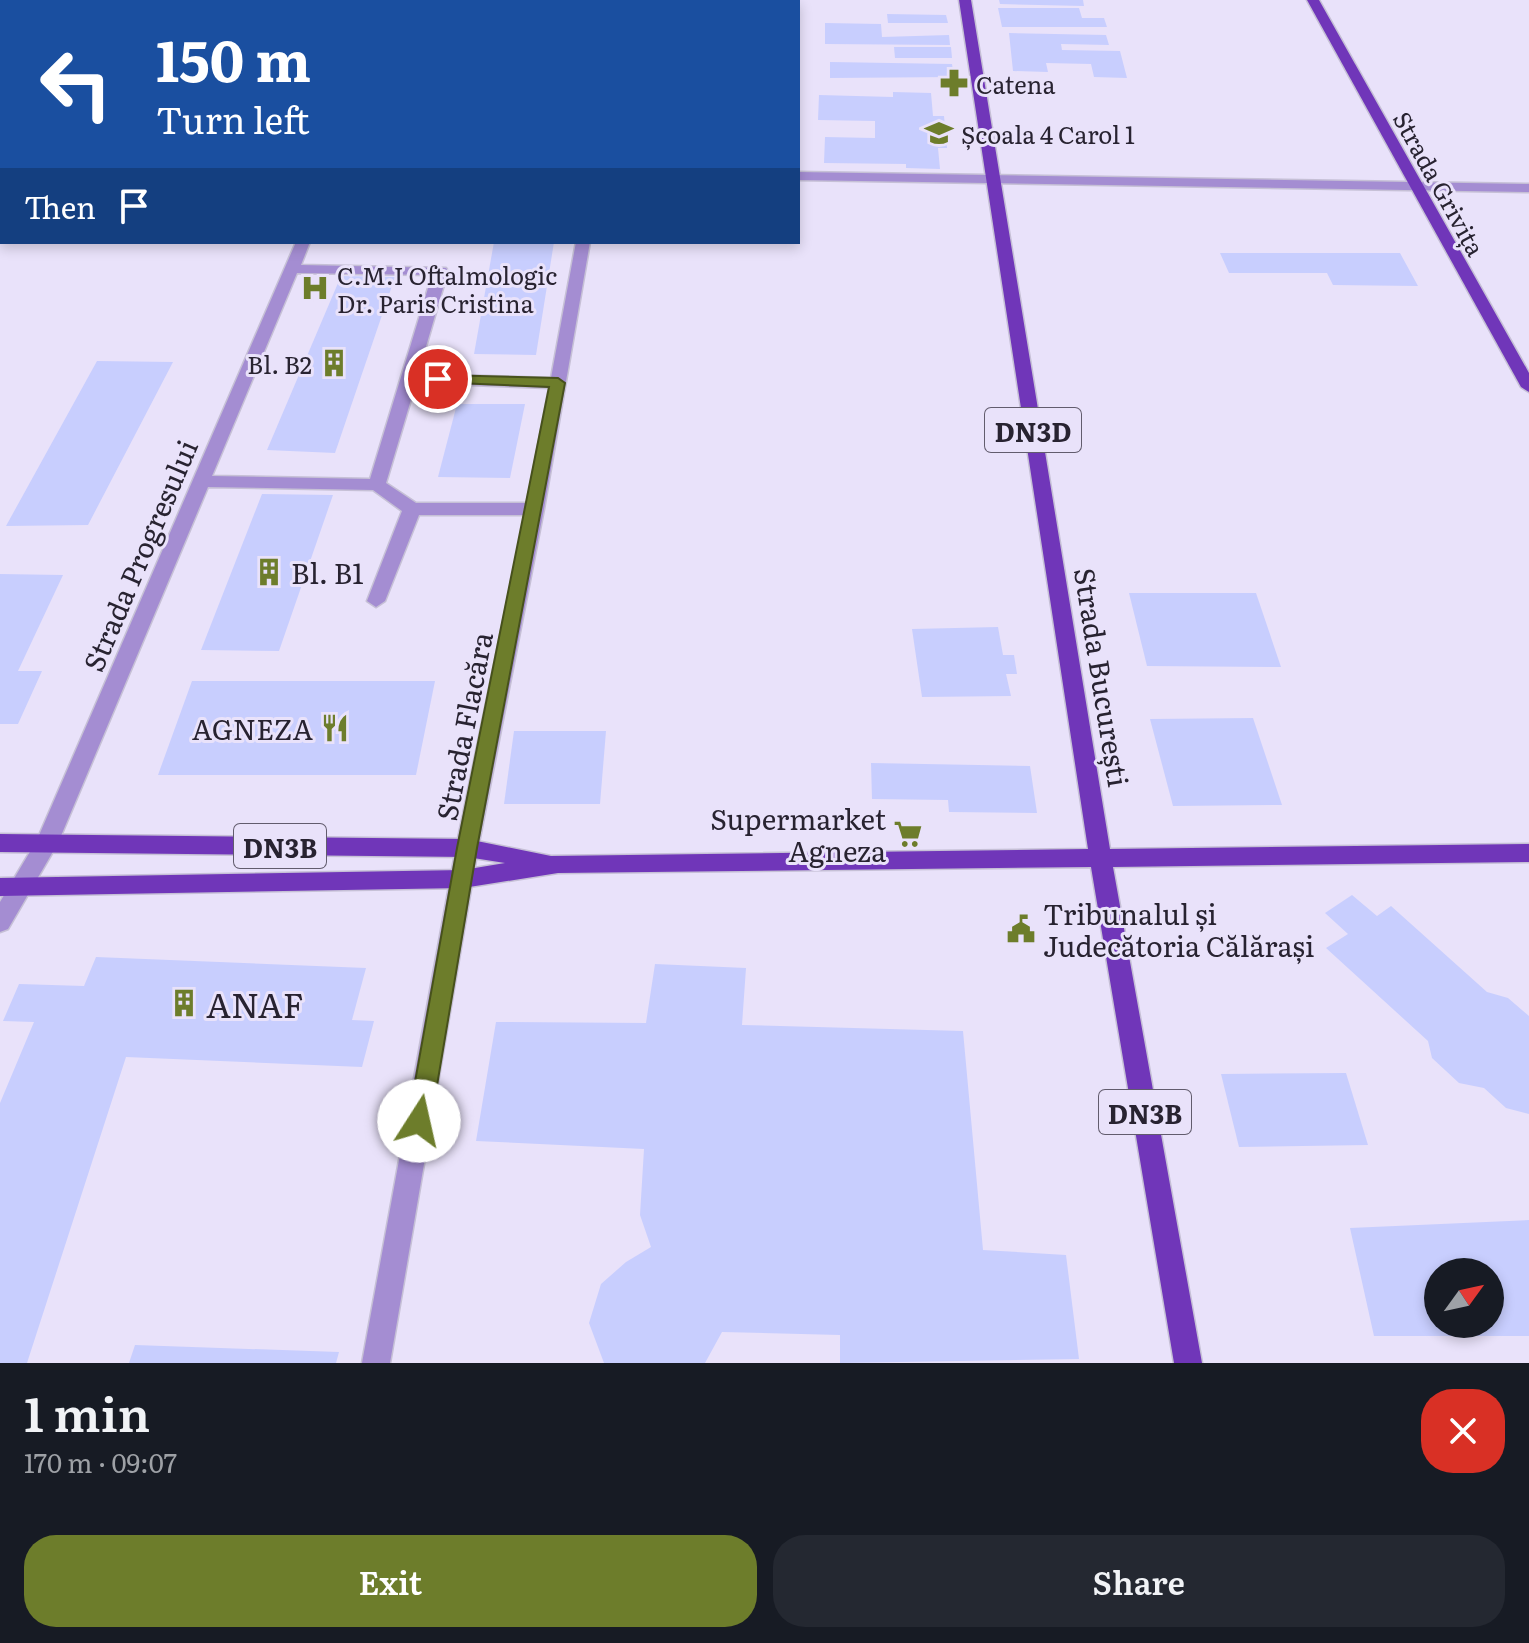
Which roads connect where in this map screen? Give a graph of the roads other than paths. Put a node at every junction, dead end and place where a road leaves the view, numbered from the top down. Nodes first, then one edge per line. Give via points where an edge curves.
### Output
1 (965, 0) edge
2 (1313, 0) edge
3 (800, 176) edge
4 (994, 178) junction
5 (1417, 185) junction
6 (1529, 188) edge
7 (302, 244) edge
8 (583, 244) edge
9 (291, 269) junction
10 (408, 378) junction
11 (558, 383) junction
12 (1529, 387) edge
13 (202, 481) junction
14 (377, 485) junction
15 (412, 509) junction
16 (535, 509) junction
17 (376, 601) dead end
18 (0, 843) edge
19 (47, 843) junction
20 (467, 848) junction
21 (1529, 853) edge
22 (1101, 860) junction
23 (558, 864) junction
24 (463, 879) junction
25 (10, 887) edge
26 (0, 922) edge
27 (376, 1363) edge
28 (1188, 1363) edge

1 - 4 main road, Strada București / DN3D
2 - 5 main road, Strada Grivița
3 - 4 street
4 - 5 street
4 - 22 main road, Strada București / DN3D
5 - 6 street
5 - 12 main road, Strada Grivița
7 - 9 street, Strada Progresului
8 - 11 street, Strada Flacăra
9 - 10 street via 441,271
9 - 13 street, Strada Progresului
10 - 11 street
10 - 14 street
11 - 16 street, Strada Flacăra
13 - 14 street
13 - 19 street, Strada Progresului
14 - 15 street
15 - 16 street
15 - 17 street
16 - 20 street, Strada Flacăra
18 - 19 main road, DN3B
19 - 20 main road, DN3B
19 - 25 street, Strada Progresului
20 - 23 main road, DN3B
20 - 24 street, Strada Flacăra
21 - 22 main road, DN3B
22 - 23 main road, DN3B
22 - 28 main road, Strada București / DN3B
23 - 24 main road, DN3B
24 - 25 main road, DN3B
24 - 27 street, Strada Flacăra
25 - 26 street, Strada Progresului

